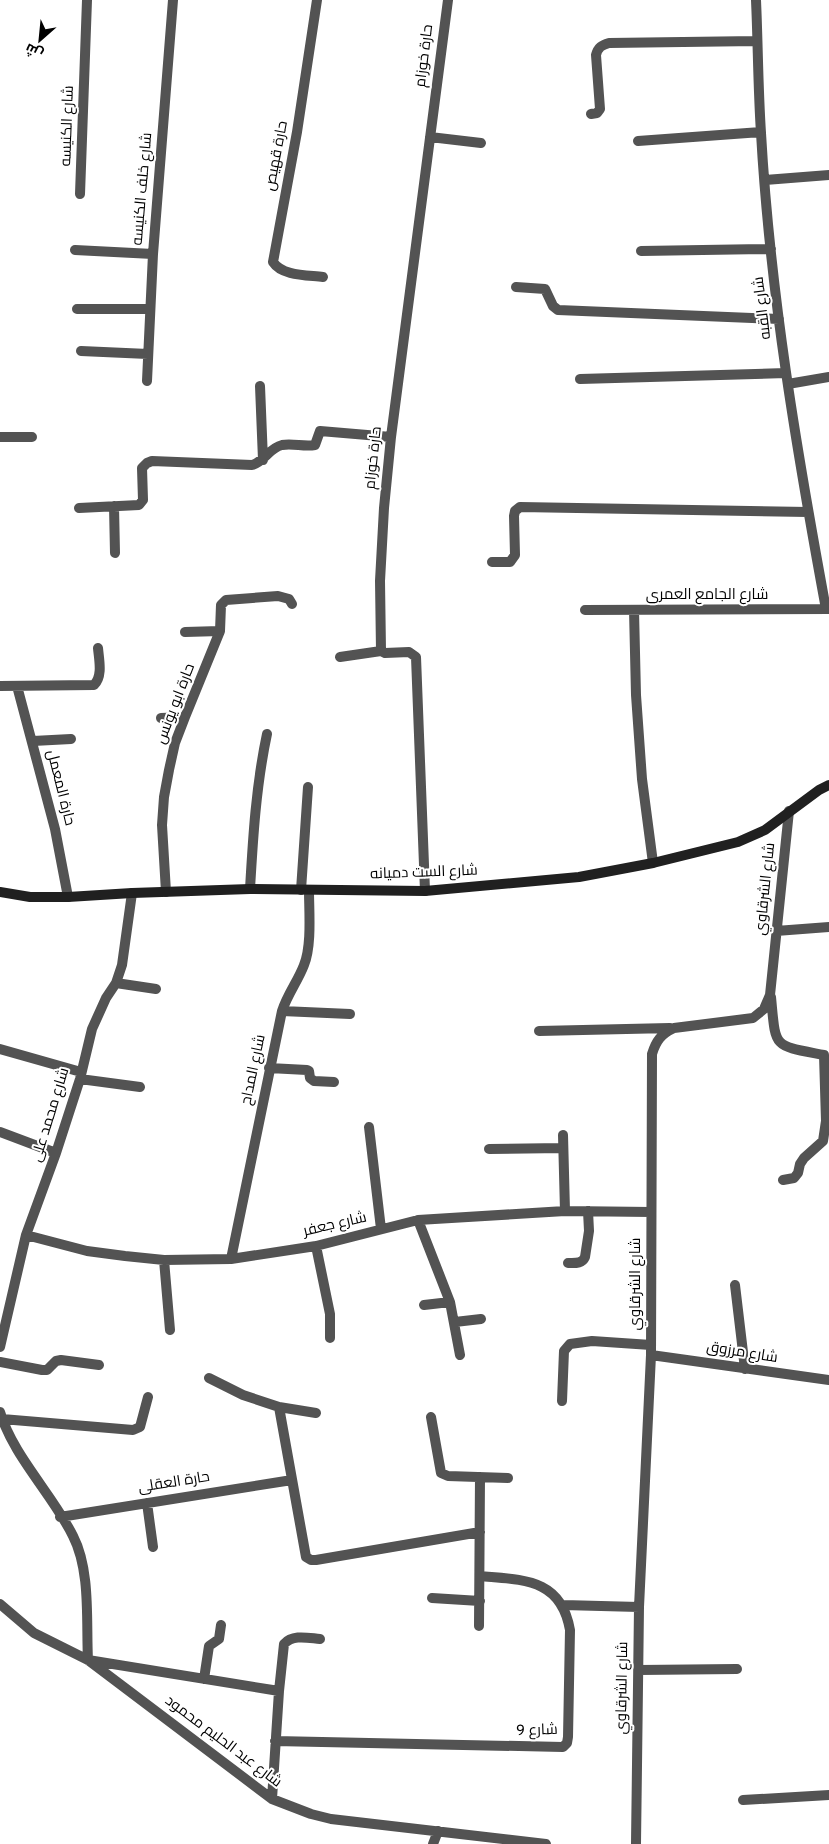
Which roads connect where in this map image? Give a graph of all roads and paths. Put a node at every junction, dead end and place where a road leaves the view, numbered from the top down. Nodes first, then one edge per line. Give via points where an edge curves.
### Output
1 (87, 0) edge
2 (173, 0) edge
3 (318, 0) edge
4 (448, 0) edge
5 (756, 0) edge
6 (758, 41) junction
7 (591, 114) dead end
8 (761, 132) junction
9 (430, 137) junction
10 (638, 141) dead end
11 (481, 143) dead end
12 (829, 175) edge
13 (765, 180) junction
14 (80, 194) dead end
15 (771, 249) junction
16 (75, 250) dead end
17 (641, 251) dead end
18 (152, 254) junction
19 (323, 277) dead end
20 (516, 287) dead end
21 (77, 309) dead end
22 (150, 309) junction
23 (779, 319) junction
24 (80, 351) dead end
25 (148, 354) junction
26 (786, 373) junction
27 (829, 378) edge
28 (580, 379) dead end
29 (147, 381) dead end
30 (788, 384) junction
31 (260, 386) dead end
32 (0, 437) edge
33 (32, 437) dead end
34 (391, 437) junction
35 (263, 460) junction
36 (114, 506) junction
37 (79, 508) dead end
38 (808, 512) junction
39 (115, 552) dead end
40 (492, 562) dead end
41 (292, 604) dead end
42 (828, 609) edge
43 (585, 610) dead end
44 (634, 610) junction
45 (220, 631) junction
46 (185, 632) dead end
47 (98, 648) dead end
48 (381, 651) junction
49 (340, 657) dead end
50 (0, 686) edge
51 (17, 686) junction
52 (185, 717) junction
53 (161, 718) dead end
54 (267, 734) dead end
55 (71, 739) dead end
56 (33, 741) junction
57 (829, 785) edge
58 (308, 787) dead end
59 (789, 811) junction
60 (654, 863) junction
61 (250, 889) junction
62 (305, 890) junction
63 (425, 891) junction
64 (0, 892) edge
65 (166, 892) junction
66 (132, 893) junction
67 (68, 898) junction
68 (829, 927) edge
69 (776, 931) junction
70 (116, 983) junction
71 (156, 989) dead end
72 (770, 995) junction
73 (282, 1011) junction
74 (350, 1014) dead end
75 (674, 1028) junction
76 (539, 1031) dead end
77 (0, 1049) edge
78 (826, 1055) edge
79 (270, 1068) junction
80 (80, 1076) junction
81 (334, 1082) dead end
82 (140, 1087) dead end
83 (827, 1121) edge
84 (369, 1127) dead end
85 (0, 1132) edge
86 (562, 1135) dead end
87 (563, 1148) junction
88 (489, 1149) dead end
89 (56, 1153) junction
90 (783, 1180) dead end
91 (566, 1211) junction
92 (588, 1211) junction
93 (651, 1212) junction
94 (418, 1220) junction
95 (381, 1229) junction
96 (26, 1235) junction
97 (316, 1246) junction
98 (231, 1259) junction
99 (164, 1260) junction
100 (568, 1263) dead end
101 (735, 1286) dead end
102 (450, 1302) junction
103 (424, 1305) dead end
104 (481, 1319) dead end
105 (455, 1322) junction
106 (170, 1330) dead end
107 (2, 1335) edge
108 (330, 1338) dead end
109 (0, 1347) edge
110 (651, 1350) junction
111 (460, 1355) dead end
112 (0, 1362) edge
113 (99, 1365) dead end
114 (746, 1369) junction
115 (209, 1378) dead end
116 (829, 1380) edge
117 (148, 1397) dead end
118 (562, 1401) dead end
119 (280, 1407) junction
120 (316, 1413) dead end
121 (1, 1416) edge
122 (431, 1417) dead end
123 (0, 1435) edge
124 (12, 1439) junction
125 (480, 1477) junction
126 (508, 1478) dead end
127 (292, 1480) junction
128 (147, 1503) junction
129 (60, 1517) junction
130 (480, 1532) junction
131 (153, 1547) dead end
132 (480, 1576) junction
133 (432, 1598) dead end
134 (480, 1601) junction
135 (563, 1605) junction
136 (639, 1606) junction
137 (1, 1607) edge
138 (221, 1625) dead end
139 (479, 1626) dead end
140 (320, 1639) dead end
141 (88, 1660) junction
142 (737, 1669) dead end
143 (639, 1670) junction
144 (204, 1679) junction
145 (278, 1691) junction
146 (275, 1741) junction
147 (829, 1795) edge
148 (272, 1799) junction
149 (743, 1800) dead end
150 (438, 1831) junction
151 (433, 1844) edge
152 (546, 1844) edge
153 (636, 1844) edge

1 - 14 street, شارع الكنيسه
2 - 18 street, شارع خلف الكنيسه
3 - 19 street, حارة قهيص via 272,262 284,271
4 - 9 street, حارة خوزام
5 - 6 street, شارع القبه
6 - 7 street via 603,44 596,55 600,109 597,114
6 - 8 street, شارع القبه
8 - 10 street
8 - 13 street, شارع القبه
9 - 11 street
9 - 34 street, حارة خوزام
12 - 13 street
13 - 15 street, شارع القبه
15 - 17 street
15 - 23 street, شارع القبه
16 - 18 street
18 - 22 street, شارع خلف الكنيسه
20 - 23 street via 545,289 558,310
21 - 22 street
22 - 25 street, شارع خلف الكنيسه
23 - 26 street, شارع القبه
24 - 25 street
25 - 29 street, شارع خلف الكنيسه
26 - 28 street
26 - 30 street, شارع القبه
27 - 30 street
30 - 38 street, شارع القبه
31 - 35 street
32 - 33 street
34 - 35 street via 320,431 315,444 282,445
34 - 48 street, حارة خوزام via 380,581
35 - 36 street via 252,465 146,462 142,468 143,500 139,505
36 - 37 street
36 - 39 street
38 - 40 street via 525,506 515,511 513,559 510,562
38 - 42 street, شارع القبه
41 - 45 street, حارة ابو يونس via 284,596 226,600 221,605
42 - 44 street, شارع الجامع العمرى
43 - 44 street, شارع الجامع العمرى
44 - 60 street via 636,695
45 - 46 street
45 - 52 street, حارة ابو يونس
47 - 51 street via 100,673 94,685
48 - 49 street
48 - 63 street via 409,652 416,657
50 - 51 street
51 - 56 street, حارة المعمل
52 - 53 street
52 - 65 street, حارة ابو يونس via 175,743 164,797 162,825
54 - 61 street via 254,819
55 - 56 street
56 - 67 street, حارة المعمل
57 - 59 street, شارع الست دميانه
58 - 62 street, شارع المداح
59 - 60 street, شارع الست دميانه via 765,830 738,842
59 - 69 street, شارع الشرقاوي
60 - 63 street, شارع الست دميانه via 579,877
61 - 62 street, شارع الست دميانه
61 - 65 street, شارع الست دميانه
62 - 63 street, شارع الست دميانه
62 - 73 street, شارع المداح via 308,951
64 - 67 street, شارع الست دميانه
65 - 66 street, شارع الست دميانه
66 - 67 street, شارع الست دميانه
66 - 70 street, شارع محمد على via 122,965
68 - 69 street
69 - 72 street, شارع الشرقاوي
70 - 71 street
70 - 80 street, شارع محمد على via 92,1029
72 - 75 street, شارع الشرقاوي via 764,1009 753,1018
72 - 78 street via 778,1041 791,1049
73 - 74 street
73 - 79 street, شارع المداح
75 - 76 street
75 - 93 street, شارع الشرقاوي via 663,1033 652,1054
77 - 80 street
78 - 83 street
79 - 81 street via 305,1070 314,1081
79 - 98 street, شارع المداح
80 - 82 street
80 - 89 street, شارع محمد على
83 - 90 street via 823,1141 804,1158 794,1178
84 - 95 street
85 - 89 street
86 - 87 street
87 - 88 street
87 - 91 street
89 - 96 street, شارع محمد على
91 - 92 street, شارع جعفر
91 - 94 street, شارع جعفر
92 - 93 street, شارع جعفر
92 - 100 street via 590,1231 585,1257 581,1263
93 - 110 street, شارع الشرقاوي
94 - 95 street, شارع جعفر
94 - 102 street
95 - 97 street, شارع جعفر
96 - 99 street, شارع جعفر via 87,1251
96 - 107 street, شارع محمد على
97 - 98 street, شارع جعفر
97 - 108 street via 330,1314
98 - 99 street, شارع جعفر
99 - 106 street
101 - 114 street
102 - 103 street
102 - 105 street
104 - 105 street
105 - 111 street
107 - 109 street, شارع محمد على
110 - 114 street, شارع مرزوق
110 - 118 street, شارع مرزوق via 592,1341 570,1344 564,1351
110 - 136 street, شارع الشرقاوي
112 - 113 street via 42,1370 61,1360
114 - 116 street, شارع مرزوق
115 - 119 street via 243,1395
117 - 121 street via 140,1427 133,1430
119 - 120 street
119 - 127 street
121 - 124 street
122 - 125 street via 441,1473
123 - 124 street
124 - 129 street
125 - 126 street
125 - 130 street
127 - 128 street, حارة العقلى
127 - 130 street via 304,1552 310,1560
128 - 129 street, حارة العقلى
128 - 131 street
129 - 141 street via 73,1536 81,1558
130 - 132 street
132 - 134 street
132 - 135 street via 540,1584
133 - 134 street
134 - 139 street
135 - 136 street
135 - 146 street, شارع 9 via 570,1630 568,1737 563,1747
136 - 143 street, شارع الشرقاوي
137 - 141 street, شارع عبد الحليم محمود via 34,1632
138 - 144 street via 220,1639 208,1649
140 - 145 street via 288,1639 284,1644
141 - 144 street
141 - 148 street, شارع عبد الحليم محمود
142 - 143 street
143 - 153 street, شارع الشرقاوي
144 - 145 street
145 - 146 street
146 - 148 street
147 - 149 street
148 - 150 street, شارع عبد الحليم محمود via 331,1819
150 - 151 street
150 - 152 street, شارع عبد الحليم محمود

